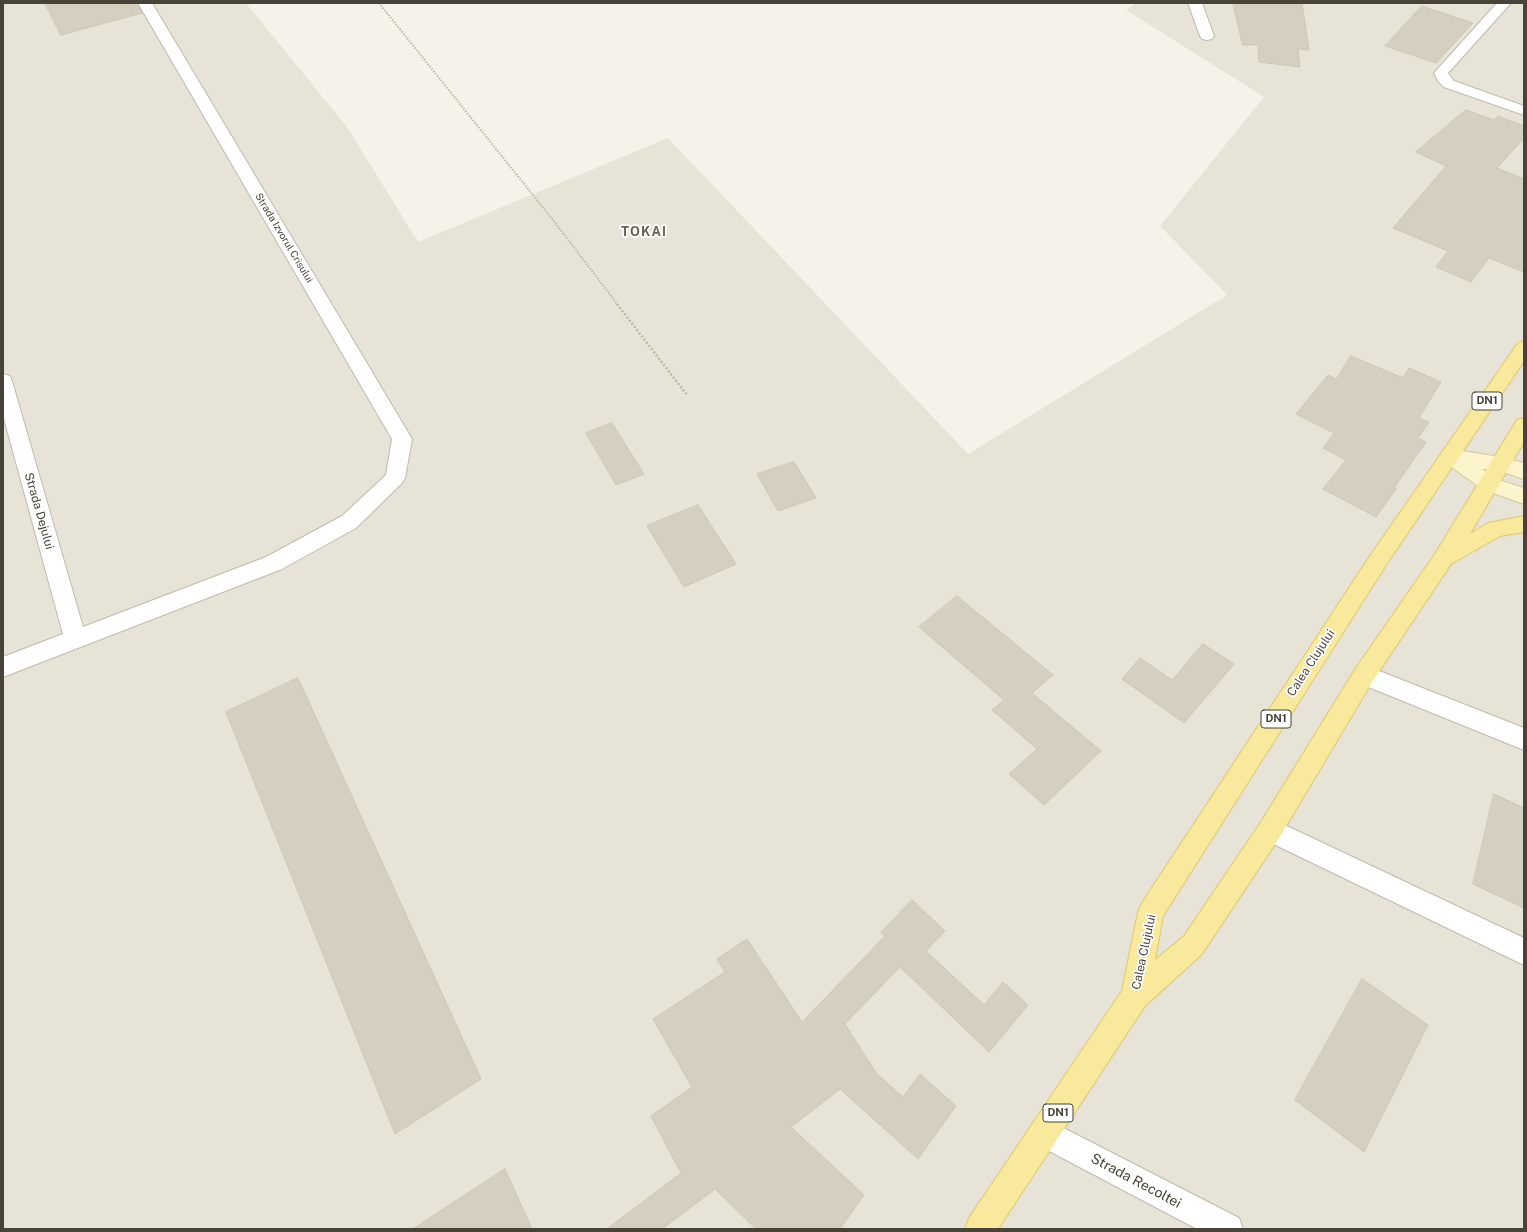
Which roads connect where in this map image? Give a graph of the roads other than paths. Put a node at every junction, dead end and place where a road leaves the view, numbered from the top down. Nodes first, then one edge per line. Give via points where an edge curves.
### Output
1 (144, 3) edge
2 (1195, 3) edge
3 (1499, 4) edge
4 (1207, 36) dead end
5 (1524, 111) edge
6 (1524, 347) edge
7 (3, 382) edge
8 (1524, 425) edge
9 (1450, 456) junction
10 (1500, 464) junction
11 (1524, 471) edge
12 (1489, 484) junction
13 (1524, 496) edge
14 (1524, 524) edge
15 (1443, 560) junction
16 (76, 640) junction
17 (3, 667) edge
18 (1364, 674) junction
19 (1524, 739) edge
20 (1270, 830) junction
21 (1524, 952) edge
22 (1135, 996) junction
23 (1044, 1134) junction
24 (980, 1229) edge
25 (1228, 1229) edge

1 - 16 street, Strada Izvorul Crisului via 402,439 395,478 350,522 274,563
2 - 4 street
3 - 5 street via 1441,73 1449,84
6 - 9 main road, Calea Clujului / DN1
7 - 16 street, Strada Dejului
8 - 10 main road, Calea Clujului / DN1
9 - 10 main road
9 - 12 main road
9 - 22 main road, Calea Clujului / DN1 via 1379,558 1151,912
10 - 11 main road
10 - 12 main road, Calea Clujului / DN1
12 - 13 main road
12 - 15 main road, Calea Clujului / DN1
14 - 15 main road via 1495,529
15 - 18 main road, Calea Clujului / DN1
16 - 17 street
18 - 19 street
18 - 20 main road, Calea Clujului / DN1
20 - 21 street
20 - 22 main road, Calea Clujului / DN1 via 1193,945
22 - 23 main road, Calea Clujului / DN1
23 - 24 main road, Calea Clujului / DN1
23 - 25 street, Strada Recoltei

